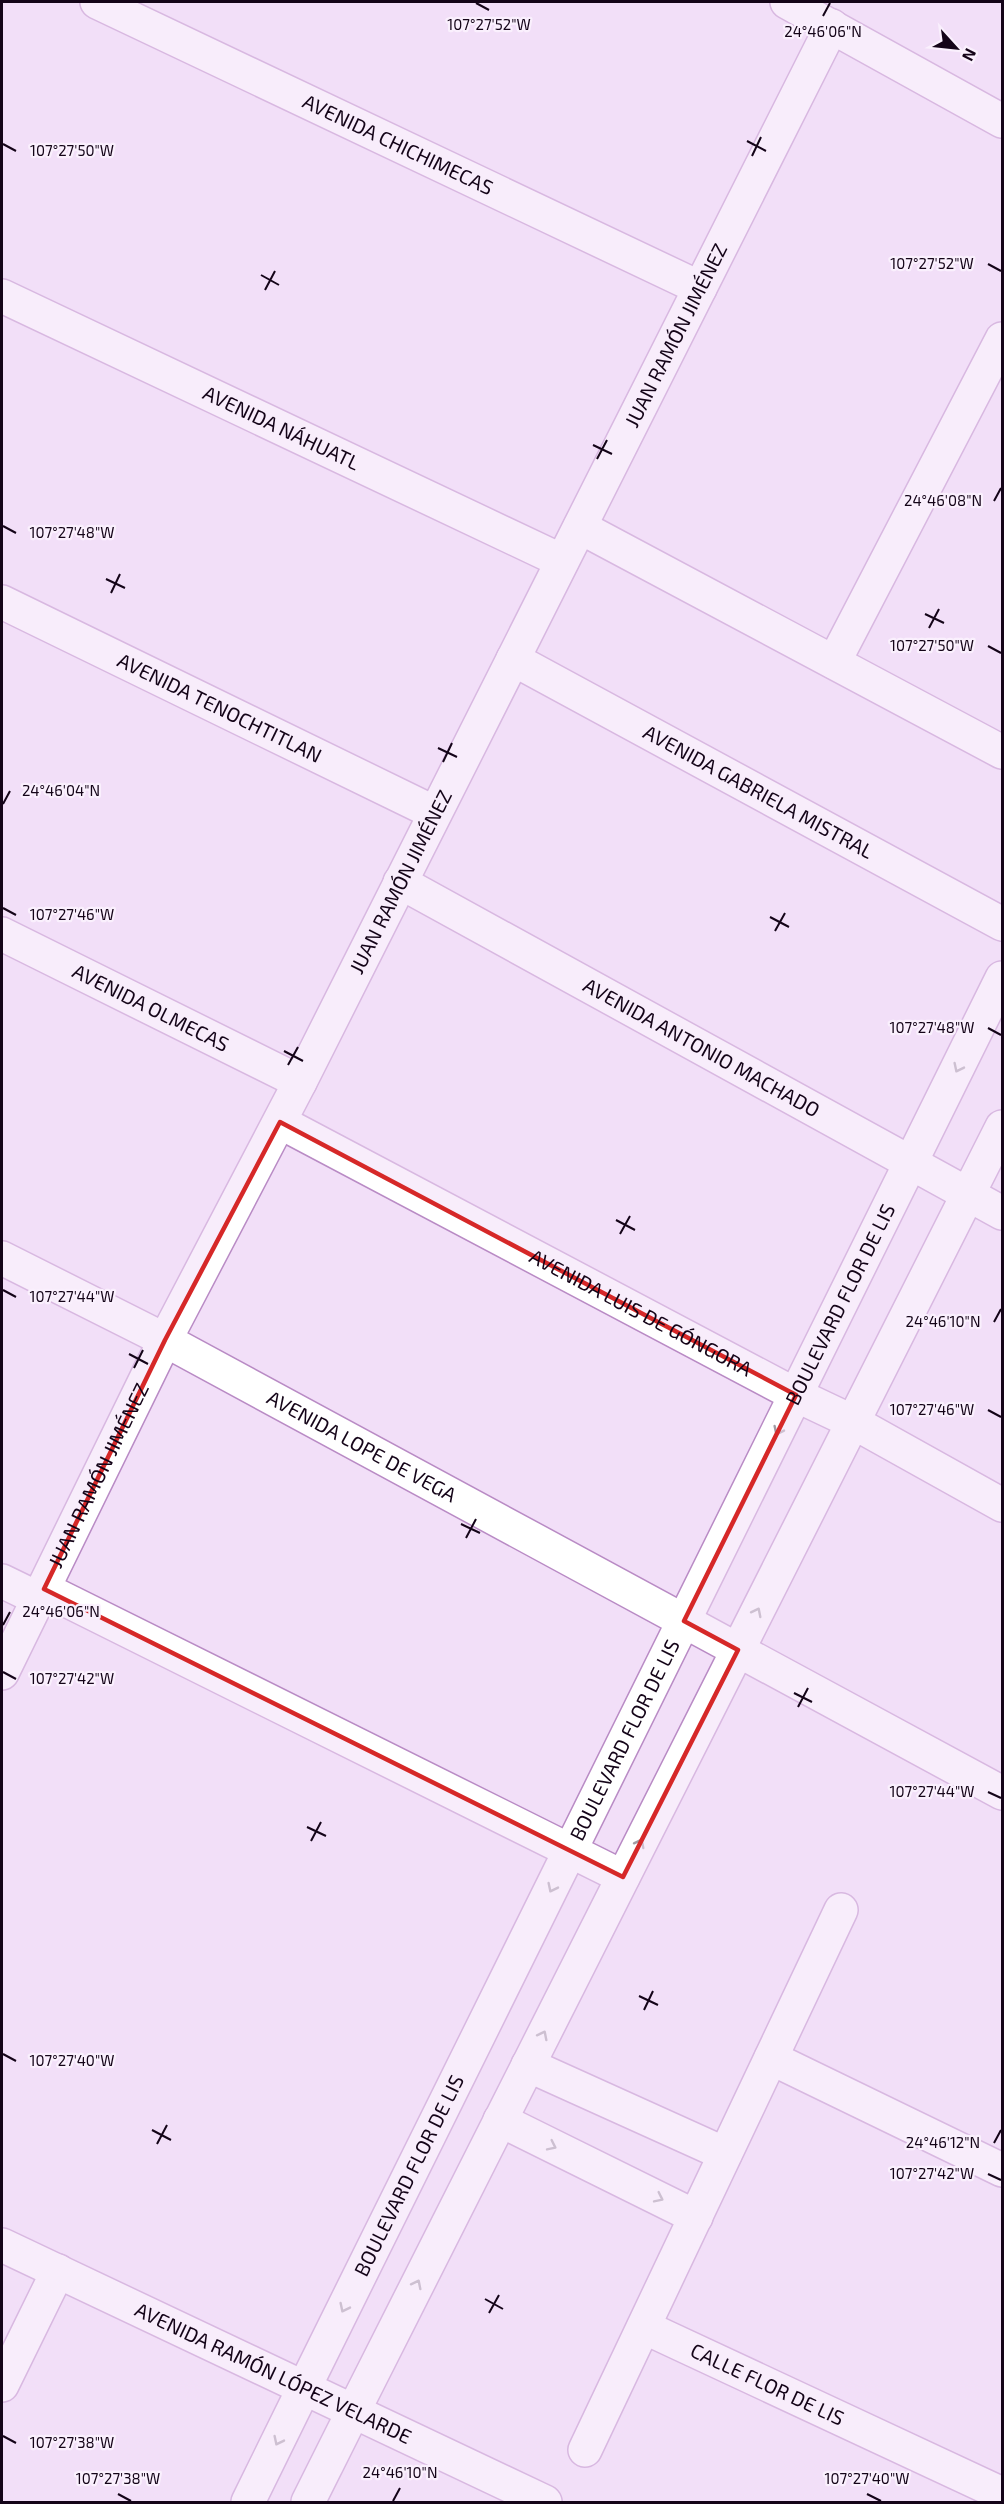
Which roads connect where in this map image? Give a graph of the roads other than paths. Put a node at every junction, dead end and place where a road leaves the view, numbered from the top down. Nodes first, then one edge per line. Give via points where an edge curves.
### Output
1 (97, 2) edge
2 (787, 2) edge
3 (832, 26) junction
4 (1002, 121) edge
5 (700, 288) junction
6 (2, 296) edge
7 (1002, 339) edge
8 (580, 527) junction
9 (562, 561) junction
10 (2, 602) edge
11 (513, 659) junction
12 (834, 662) junction
13 (1002, 752) edge
14 (435, 813) junction
15 (400, 882) junction
16 (1002, 924) edge
17 (2, 934) edge
18 (1002, 978) edge
19 (300, 1082) junction
20 (280, 1122) junction
21 (1002, 1127) edge
22 (910, 1163) junction
23 (969, 1194) junction
24 (1002, 1213) edge
25 (2, 1258) edge
26 (165, 1340) junction
27 (796, 1395) junction
28 (853, 1422) junction
29 (1002, 1505) edge
30 (2, 1581) edge
31 (41, 1594) junction
32 (684, 1621) junction
33 (738, 1650) junction
34 (2, 1673) edge
35 (1002, 1793) edge
36 (571, 1850) junction
37 (623, 1877) junction
38 (841, 1910) dead end
39 (771, 2058) junction
40 (528, 2065) junction
41 (500, 2120) junction
42 (725, 2154) junction
43 (1002, 2170) edge
44 (696, 2217) junction
45 (2, 2245) edge
46 (58, 2271) junction
47 (644, 2327) junction
48 (2, 2385) edge
49 (304, 2388) junction
50 (353, 2412) junction
51 (585, 2450) dead end
52 (1002, 2494) edge
53 (248, 2502) edge
54 (308, 2502) edge
55 (545, 2502) edge

1 - 5 street, AVENIDA CHICHIMECAS
2 - 3 street
3 - 4 street
3 - 5 street, JUAN RAMÓN JIMÉNEZ
5 - 8 street, JUAN RAMÓN JIMÉNEZ
6 - 9 street, AVENIDA NÁHUATL
7 - 12 street
8 - 9 street, JUAN RAMÓN JIMÉNEZ
8 - 12 street
9 - 11 street, JUAN RAMÓN JIMÉNEZ
10 - 14 street, AVENIDA TENOCHTITLAN
11 - 14 street, JUAN RAMÓN JIMÉNEZ
11 - 16 street, AVENIDA GABRIELA MISTRAL
12 - 13 street
14 - 15 street, JUAN RAMÓN JIMÉNEZ
15 - 19 street, JUAN RAMÓN JIMÉNEZ
15 - 22 street, AVENIDA ANTONIO MACHADO
17 - 19 street, AVENIDA OLMECAS
18 -> 22 street, BOULEVARD FLOR DE LIS
19 - 20 street, JUAN RAMÓN JIMÉNEZ
20 - 26 street, JUAN RAMÓN JIMÉNEZ
20 - 27 street, AVENIDA LUIS DE GÓNGORA
21 - 23 street
22 - 23 street, AVENIDA ANTONIO MACHADO
22 - 27 street, BOULEVARD FLOR DE LIS
23 - 24 street, AVENIDA ANTONIO MACHADO
23 - 28 street
25 - 26 street, AVENIDA LOPE DE VEGA
26 - 31 street, JUAN RAMÓN JIMÉNEZ
26 - 32 street, AVENIDA LOPE DE VEGA
27 - 28 street, AVENIDA LUIS DE GÓNGORA
27 -> 32 street, BOULEVARD FLOR DE LIS
28 - 29 street, AVENIDA LUIS DE GÓNGORA
33 -> 28 street
30 - 31 street
31 - 34 street, JUAN RAMÓN JIMÉNEZ
31 - 36 street
32 - 33 street, AVENIDA LOPE DE VEGA
32 - 36 street, BOULEVARD FLOR DE LIS
33 - 35 street, AVENIDA LOPE DE VEGA
37 -> 33 street
36 - 37 street
36 -> 49 street, BOULEVARD FLOR DE LIS
40 -> 37 street
38 - 39 street
39 - 42 street
39 - 43 street
40 - 41 street
40 - 42 street
41 -> 44 street
50 -> 41 street
42 - 44 street
44 - 47 street
45 - 46 street, AVENIDA RAMÓN LÓPEZ VELARDE
46 - 48 street
46 - 49 street, AVENIDA RAMÓN LÓPEZ VELARDE
47 - 51 street
47 - 52 street, CALLE FLOR DE LIS
49 - 50 street, AVENIDA RAMÓN LÓPEZ VELARDE
49 -> 53 street, BOULEVARD FLOR DE LIS
50 - 54 street
50 - 55 street, AVENIDA RAMÓN LÓPEZ VELARDE

